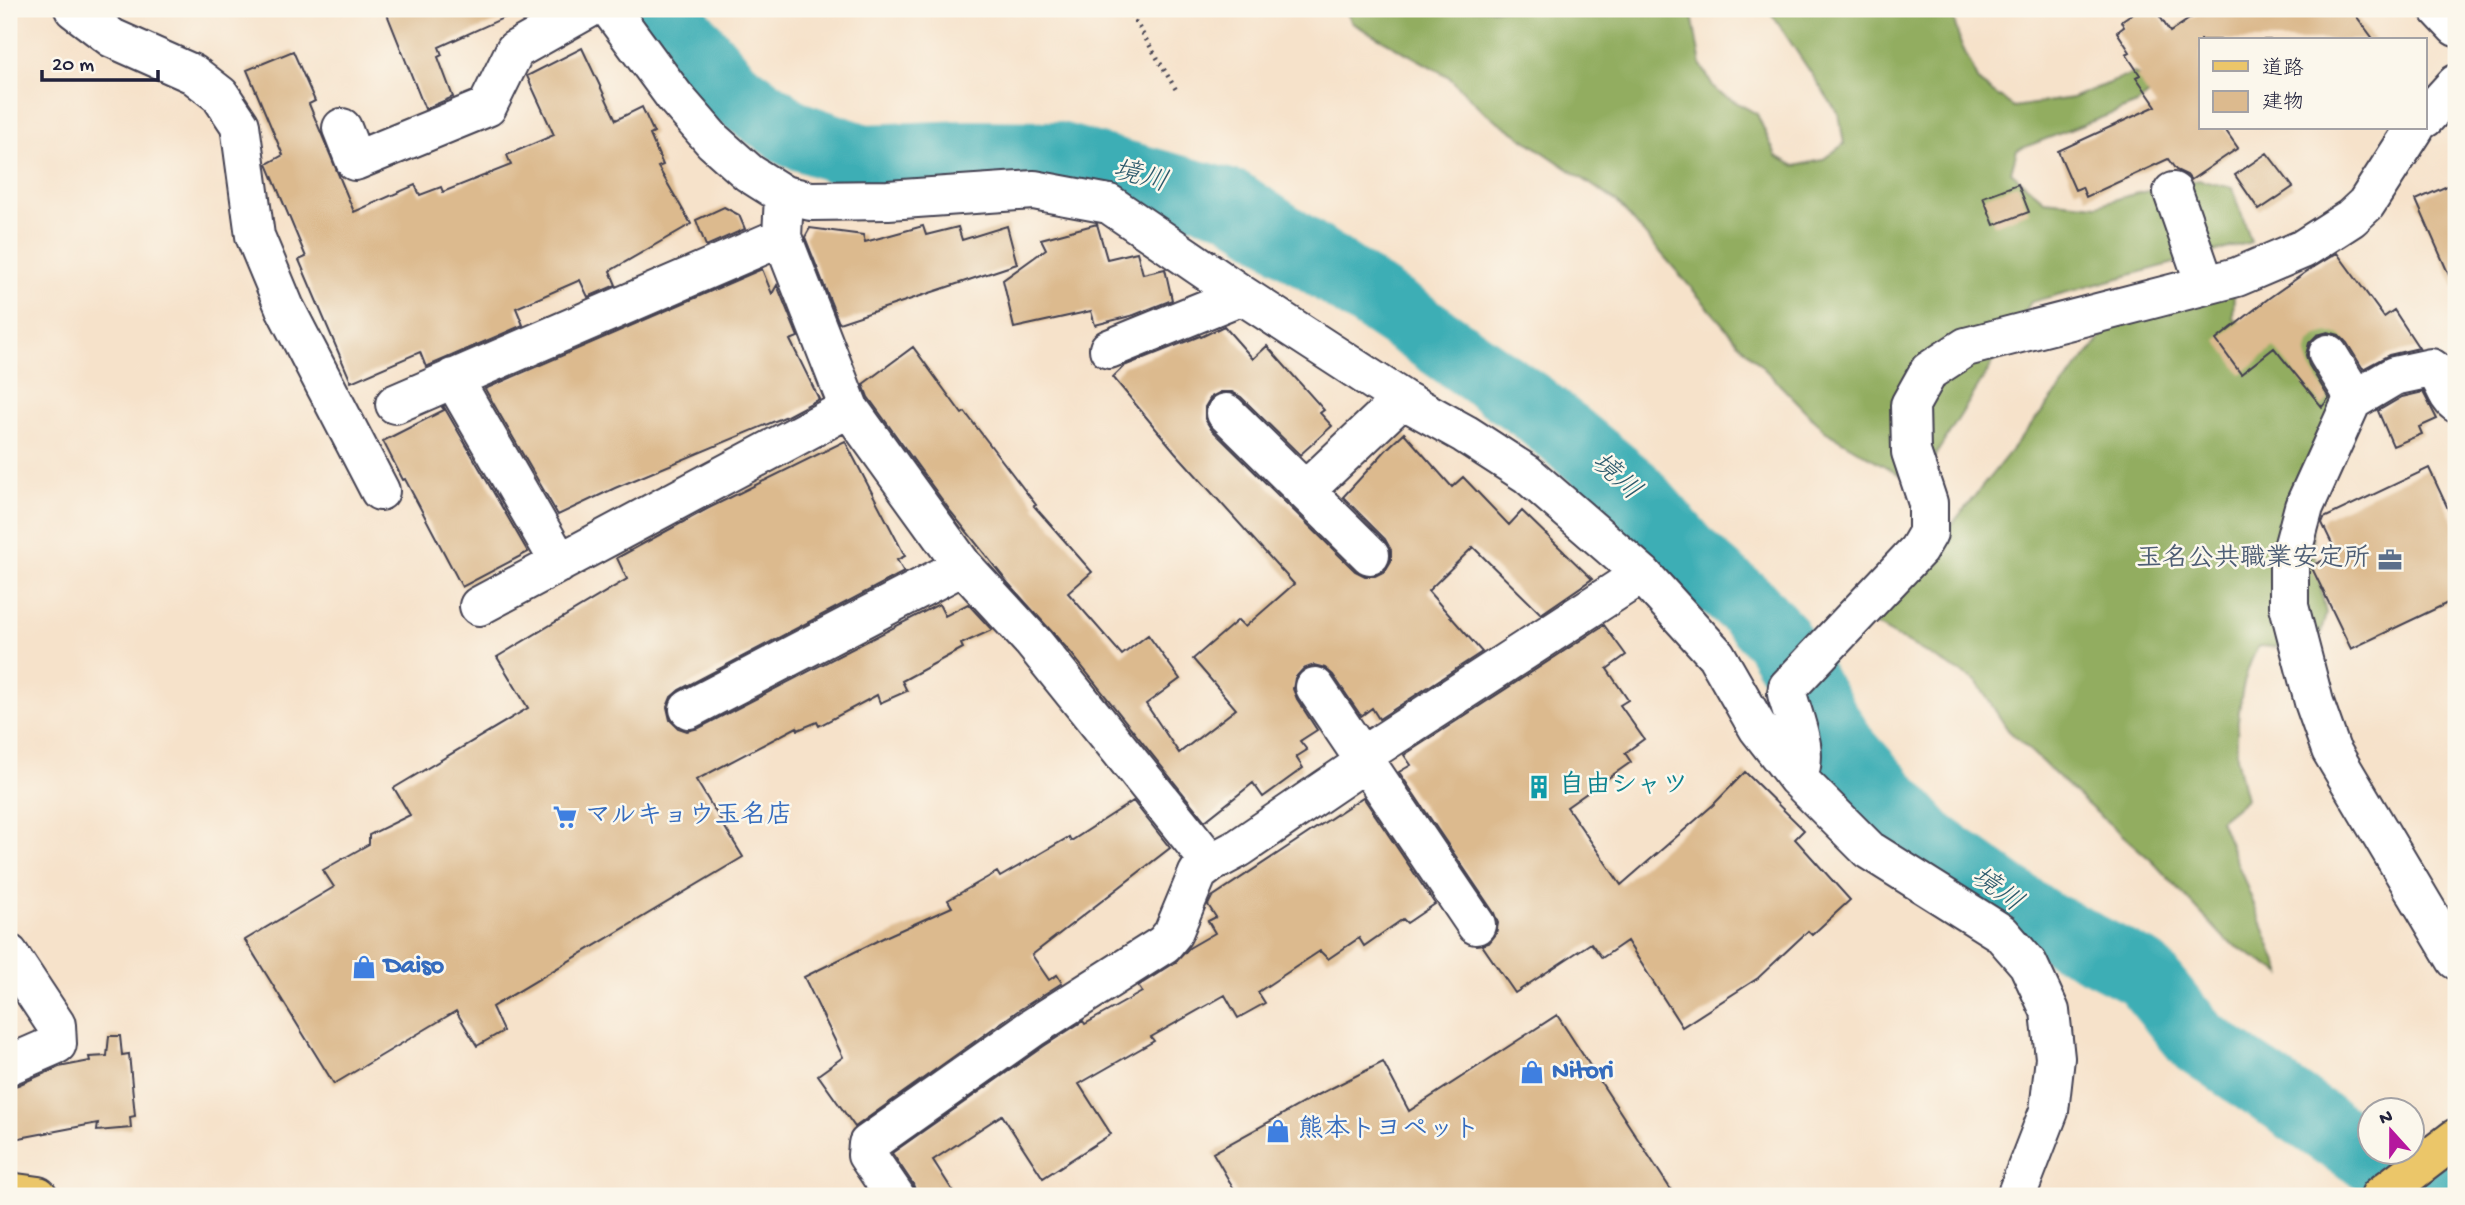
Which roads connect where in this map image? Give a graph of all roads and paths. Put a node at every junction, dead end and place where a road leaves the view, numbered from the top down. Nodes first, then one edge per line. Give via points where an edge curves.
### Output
1 (74, 9) edge
2 (588, 9) edge
3 (610, 9) edge
4 (1128, 9) edge
5 (2439, 9) edge
6 (2456, 27) edge
7 (2456, 84) edge
8 (1178, 93) dead end
9 (2426, 117) edge
10 (342, 128) dead end
11 (2414, 130) edge
12 (2173, 192) dead end
13 (783, 195) junction
14 (782, 237) junction
15 (2205, 284) junction
16 (1242, 295) junction
17 (1109, 349) dead end
18 (2328, 354) dead end
19 (453, 378) junction
20 (1402, 399) junction
21 (2352, 401) junction
22 (2456, 403) edge
23 (395, 404) dead end
24 (849, 408) junction
25 (1226, 413) dead end
26 (380, 491) dead end
27 (1305, 491) junction
28 (1370, 555) dead end
29 (560, 563) junction
30 (963, 566) junction
31 (1642, 574) junction
32 (479, 606) dead end
33 (1314, 687) dead end
34 (689, 709) dead end
35 (1364, 760) junction
36 (1797, 778) junction
37 (1211, 863) junction
38 (1476, 925) dead end
39 (9, 954) edge
40 (2456, 960) edge
41 (9, 1065) edge
42 (2450, 1143) edge
43 (9, 1192) edge
44 (38, 1196) edge
45 (895, 1196) edge
46 (2016, 1196) edge
47 (2380, 1196) edge

1 - 26 street via 112,38 193,74 220,95 240,125 255,236 285,308
2 - 10 street via 515,50 487,107 355,161
3 - 13 street via 713,141
4 - 8 path
5 - 6 street
7 - 9 street
11 - 15 street via 2366,204 2351,218 2303,249
12 - 15 street
13 - 14 street
13 - 16 street via 811,201 888,200 1034,190 1109,204
14 - 19 street
14 - 24 street
15 - 36 street via 1966,347 1929,371 1910,405 1911,452 1927,503 1927,533 1918,550 1788,687 1803,754
16 - 17 street
16 - 20 street
18 - 21 street
19 - 23 street
19 - 29 street
20 - 27 street
20 - 31 street via 1527,474
21 - 22 street via 2394,376 2431,368
21 - 40 street via 2304,507 2289,563 2289,606 2330,750
24 - 29 street
24 - 30 street
25 - 27 street
27 - 28 street
29 - 32 street
30 - 34 street
30 - 37 street via 1033,642
31 - 35 street via 1373,749
31 - 36 street via 1716,655 1758,728
33 - 35 street
35 - 37 street
35 - 38 street
36 - 46 street via 1869,850 2001,933 2028,964 2050,1011 2054,1058 2049,1111
37 - 45 street via 1198,873 1164,944 1031,1028 868,1144 867,1155
39 - 41 street via 56,1026 57,1044
42 - 47 main road
43 - 44 main road

